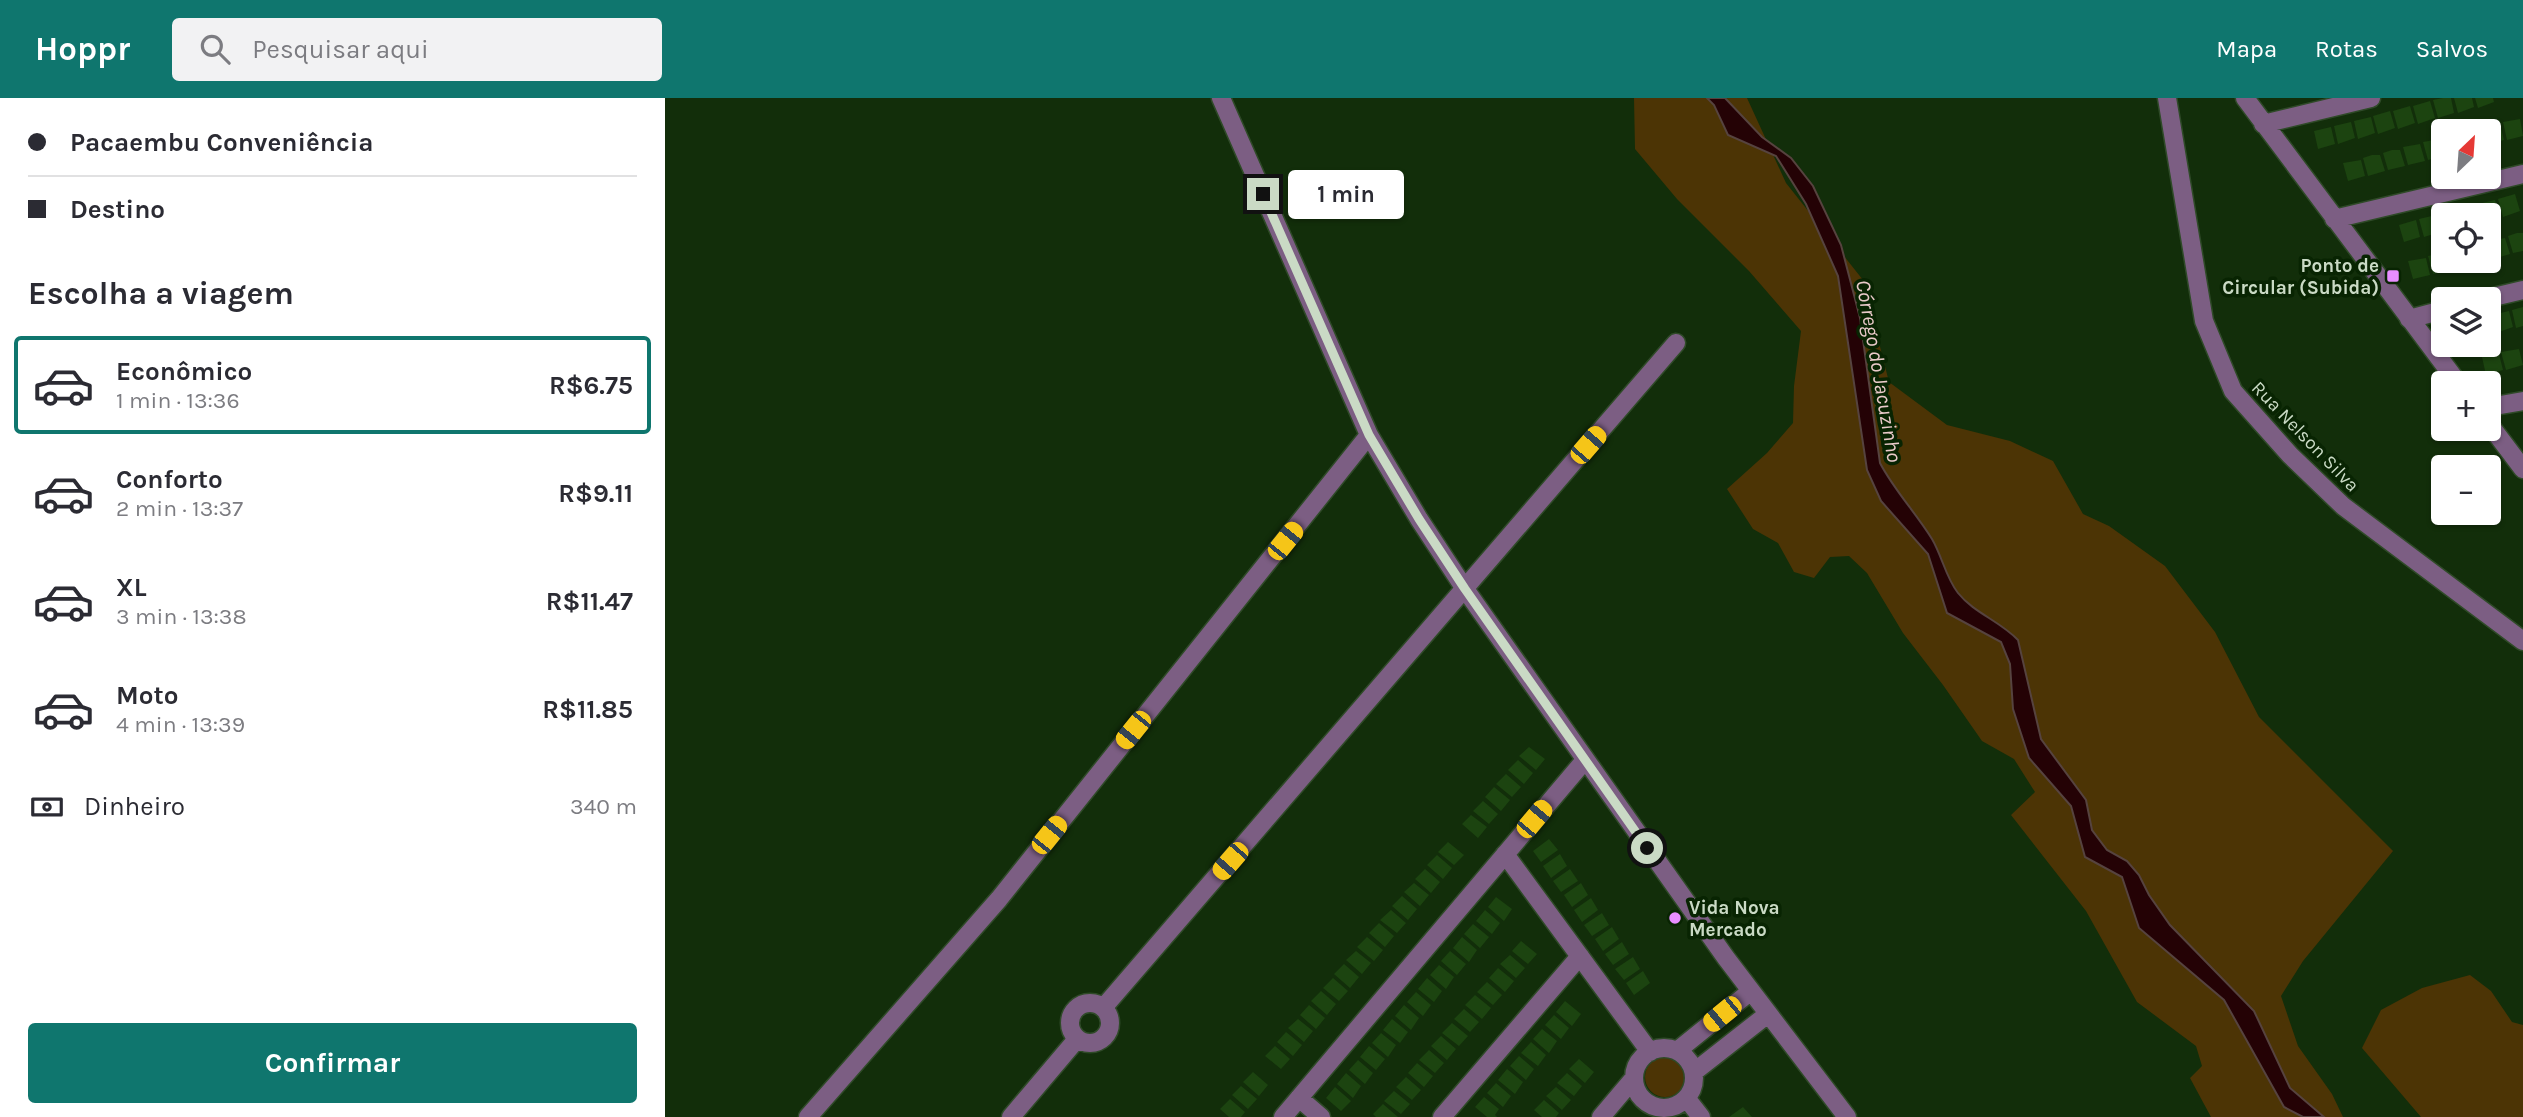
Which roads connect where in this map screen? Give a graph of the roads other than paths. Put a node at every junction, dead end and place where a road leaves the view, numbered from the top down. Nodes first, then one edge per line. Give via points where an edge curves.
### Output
1 (1221, 98) edge
2 (2167, 98) edge
3 (2245, 98) edge
4 (2371, 98) edge
5 (2263, 124) junction
6 (2523, 174) edge
7 (2334, 219) junction
8 (2523, 290) edge
9 (2501, 295) edge
10 (2431, 313) edge
11 (2409, 319) junction
12 (1676, 343) dead end
13 (2449, 371) edge
14 (2523, 401) edge
15 (2501, 405) edge
16 (1369, 435) junction
17 (2501, 440) edge
18 (2523, 470) edge
19 (1465, 589) junction
20 (2523, 641) edge
21 (1585, 760) junction
22 (1505, 854) junction
23 (1580, 956) junction
24 (1751, 991) junction
25 (1103, 1008) junction
26 (1768, 1014) junction
27 (1077, 1039) junction
28 (1677, 1051) junction
29 (1650, 1052) junction
30 (1694, 1072) junction
31 (1635, 1078) junction
32 (1299, 1098) junction
33 (1686, 1099) junction
34 (1644, 1110) edge
35 (807, 1117) edge
36 (1011, 1117) edge
37 (1283, 1117) edge
38 (1321, 1117) edge
39 (1442, 1117) edge
40 (1601, 1117) edge
41 (1702, 1117) edge
42 (1847, 1117) edge

1 - 16 street
2 - 20 street, Rua Nelson Silva via 2204,321 2233,391 2343,506
3 - 5 street
4 - 5 street
5 - 7 street
6 - 7 street
7 - 11 street
8 - 9 street
10 - 11 street
11 - 13 street
12 - 19 street
14 - 15 street
16 - 19 street
16 - 35 street via 999,898
17 - 18 street
19 - 21 street
19 - 25 street
21 - 22 street
21 - 24 street
22 - 23 street
22 - 32 street
23 - 29 street
23 - 39 street
24 - 26 street
24 - 28 street
25 - 27 street via 1085,1004 1075,1011 1070,1022
25 - 27 street via 1110,1018 1106,1036 1095,1043
26 - 30 street
26 - 42 street
27 - 36 street
28 - 29 street
28 - 30 street
29 - 31 street via 1637,1066
30 - 33 street via 1695,1082
31 - 34 street
31 - 40 street
32 - 37 street
32 - 38 street
33 - 34 street via 1670,1108
33 - 41 street

